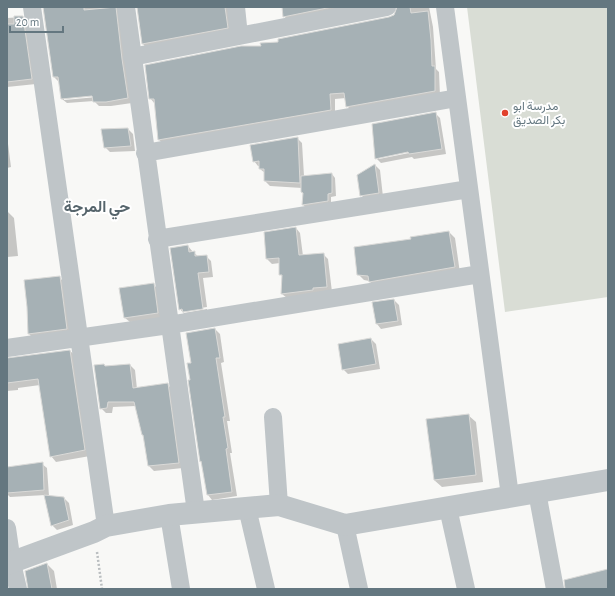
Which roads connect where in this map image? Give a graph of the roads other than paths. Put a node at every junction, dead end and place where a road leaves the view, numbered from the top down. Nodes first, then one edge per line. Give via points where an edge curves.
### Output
1 (32, 7) edge
2 (126, 7) edge
3 (236, 7) edge
4 (387, 7) edge
5 (445, 7) edge
6 (330, 13) edge
7 (239, 36) junction
8 (132, 57) junction
9 (457, 98) junction
10 (145, 154) junction
11 (469, 189) junction
12 (157, 239) junction
13 (480, 274) junction
14 (169, 325) junction
15 (79, 337) junction
16 (7, 348) edge
17 (272, 417) dead end
18 (608, 480) edge
19 (537, 492) junction
20 (510, 496) junction
21 (279, 505) junction
22 (247, 508) junction
23 (448, 508) junction
24 (196, 512) junction
25 (169, 515) junction
26 (345, 525) junction
27 (7, 528) edge
28 (100, 529) junction
29 (10, 564) edge
30 (18, 589) edge
31 (181, 589) edge
32 (266, 589) edge
33 (359, 589) edge
34 (466, 589) edge
35 (555, 589) edge

1 - 15 street
2 - 8 street
3 - 7 street
4 - 6 street
5 - 9 street
6 - 7 street
7 - 8 street
8 - 10 street
9 - 10 street
9 - 11 street
10 - 12 street
11 - 12 street
11 - 13 street
12 - 14 street
13 - 14 street
13 - 20 street
14 - 15 street
14 - 24 street
15 - 16 street
15 - 28 street
17 - 21 street
18 - 19 street
19 - 20 street
19 - 35 street
20 - 23 street
21 - 22 street
21 - 26 street
22 - 24 street
22 - 32 street
23 - 26 street
23 - 34 street
24 - 25 street
25 - 28 street
25 - 31 street
26 - 33 street
27 - 29 street
28 - 29 street
29 - 30 street

